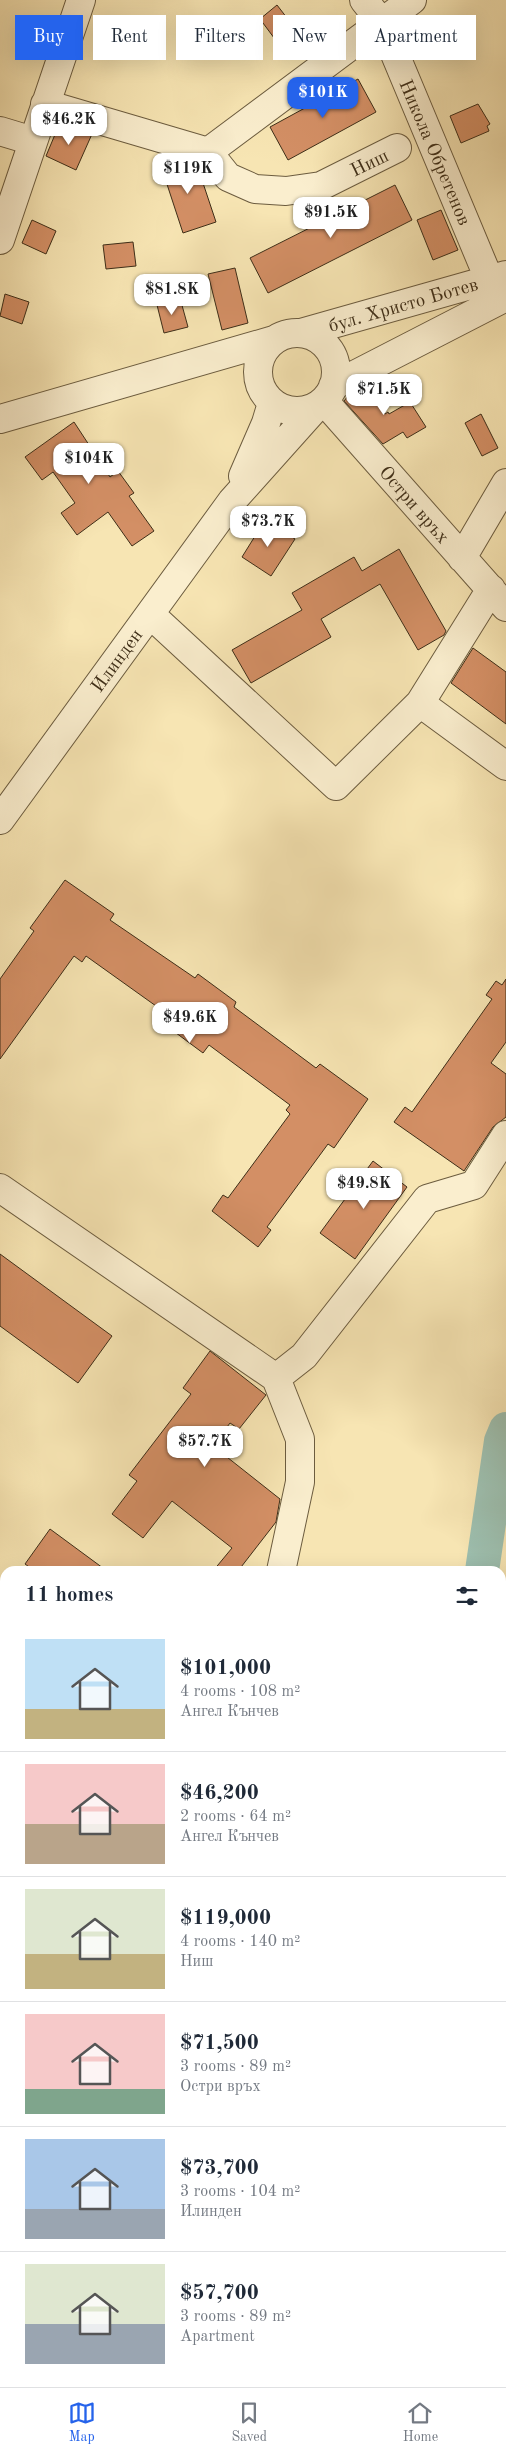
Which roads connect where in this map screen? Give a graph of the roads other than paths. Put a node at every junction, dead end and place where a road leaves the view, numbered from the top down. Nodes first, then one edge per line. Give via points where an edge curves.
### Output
1 (81, 0) edge
2 (364, 0) edge
3 (412, 0) edge
4 (376, 15) edge
5 (392, 15) edge
6 (356, 42) edge
7 (399, 60) edge
8 (46, 104) junction
9 (0, 131) edge
10 (33, 141) junction
11 (397, 148) dead end
12 (208, 152) junction
13 (0, 240) edge
14 (500, 284) edge
15 (301, 333) junction
16 (274, 340) junction
17 (186, 367) junction
18 (265, 392) junction
19 (325, 398) junction
20 (0, 419) edge
21 (506, 483) edge
22 (232, 501) junction
23 (462, 558) junction
24 (498, 598) edge
25 (150, 614) junction
26 (420, 703) junction
27 (506, 766) edge
28 (0, 820) edge
29 (506, 1136) edge
30 (0, 1188) edge
31 (276, 1378) junction
32 (282, 1566) edge

1 - 8 street
2 - 4 street, Никола Обретенов
3 - 5 street
6 - 12 street
7 - 14 street, Никола Обретенов
8 - 10 street
8 - 12 street
9 - 10 street
10 - 13 street
11 - 12 street, Ниш via 321,186 286,192 256,189 228,177
14 - 15 street, бул. Христо Ботев
14 - 19 street, бул. Христо Ботев
15 - 16 street via 287,334
15 - 19 street via 318,339 330,352 336,369
16 - 17 street
16 - 18 street via 260,358 257,370
17 - 18 street via 235,368
17 - 20 street
18 - 19 street via 282,409 294,411 307,410
18 - 22 street, Илинден via 266,423
19 - 22 street, Илинден
19 - 23 street, Остри връх
21 - 23 street
22 - 25 street, Илинден
23 - 24 street, Остри връх
24 - 26 street
25 - 26 street via 336,786
25 - 28 street, Илинден
26 - 27 street
29 - 31 street via 474,1184 428,1199 304,1356
30 - 31 street
31 - 32 street via 300,1438 300,1482

